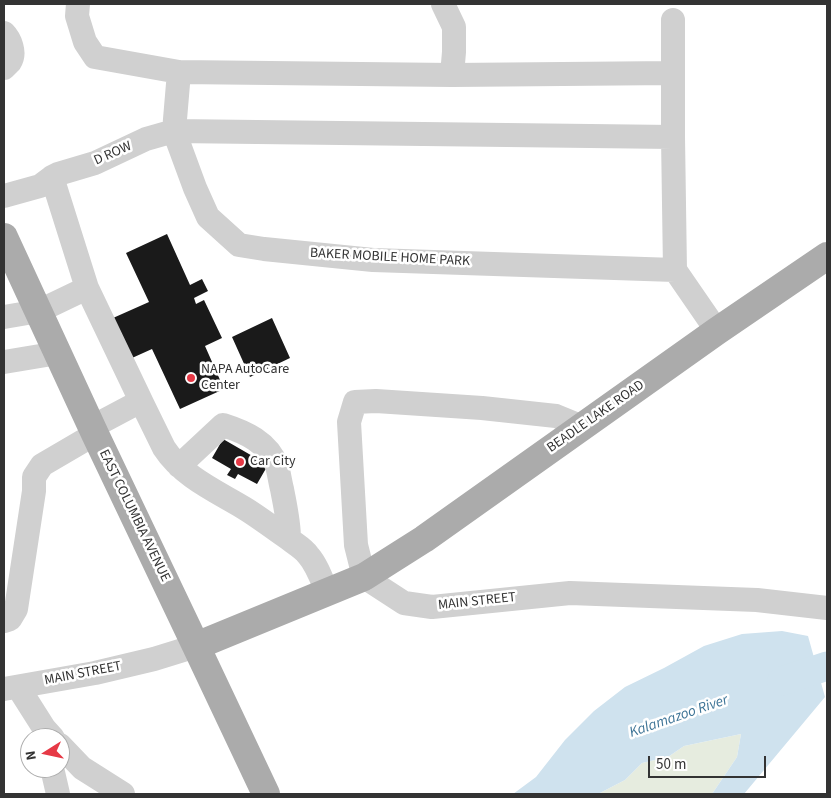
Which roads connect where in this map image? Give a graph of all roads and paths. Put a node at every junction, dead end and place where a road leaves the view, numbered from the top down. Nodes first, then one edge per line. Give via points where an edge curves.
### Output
1 (78, 4) edge
2 (443, 4) edge
3 (673, 20) dead end
4 (4, 33) edge
5 (4, 68) edge
6 (180, 72) junction
7 (673, 73) junction
8 (452, 75) junction
9 (174, 131) junction
10 (672, 137) junction
11 (52, 177) junction
12 (4, 185) edge
13 (4, 196) edge
14 (4, 237) edge
15 (822, 259) edge
16 (675, 270) junction
17 (87, 288) junction
18 (39, 311) junction
19 (4, 317) edge
20 (717, 331) junction
21 (58, 353) junction
22 (4, 362) edge
23 (141, 401) junction
24 (583, 427) junction
25 (94, 430) junction
26 (179, 466) junction
27 (289, 539) junction
28 (364, 577) junction
29 (327, 592) junction
30 (827, 608) edge
31 (4, 621) edge
32 (196, 646) junction
33 (11, 688) edge
34 (42, 728) edge
35 (70, 755) edge
36 (54, 778) edge
37 (58, 794) edge
38 (123, 794) edge
39 (266, 794) edge

1 - 6 street via 77,16 85,42 95,57
2 - 8 street via 454,27
3 - 7 street
4 - 5 street via 12,47 12,56
6 - 8 street
6 - 9 street, BAKER MOBILE HOME PARK
7 - 8 street
7 - 10 street
9 - 10 street
9 - 11 street, D ROW
9 - 16 street, BAKER MOBILE HOME PARK via 208,217 239,244 373,260
10 - 16 street
11 - 12 street, D ROW via 38,176
11 - 13 street, D ROW via 40,186
11 - 17 street
14 - 18 main road, EAST COLUMBIA AVENUE
15 - 20 main road, BEADLE LAKE ROAD
16 - 20 street
17 - 18 street
17 - 23 street
18 - 19 street
18 - 21 main road, EAST COLUMBIA AVENUE
20 - 24 main road, BEADLE LAKE ROAD
21 - 22 street
21 - 25 main road, EAST COLUMBIA AVENUE
23 - 25 street
23 - 26 street via 164,448
24 - 28 main road, BEADLE LAKE ROAD via 424,539
24 - 28 street via 556,416 482,408 355,402 349,422 356,544
25 - 31 street via 42,465 34,477 16,609 10,619
25 - 32 main road, EAST COLUMBIA AVENUE
26 - 27 street
26 - 27 street via 223,425 252,437 268,450 277,468
27 - 29 street via 307,552
28 - 29 main road, MAIN STREET
28 - 30 street, MAIN STREET via 404,603 432,608 570,592 757,600
29 - 32 main road, MAIN STREET
32 - 33 street, MAIN STREET via 95,673
32 - 39 main road, EAST COLUMBIA AVENUE
33 - 34 street
35 - 38 street via 82,768
36 - 37 street

